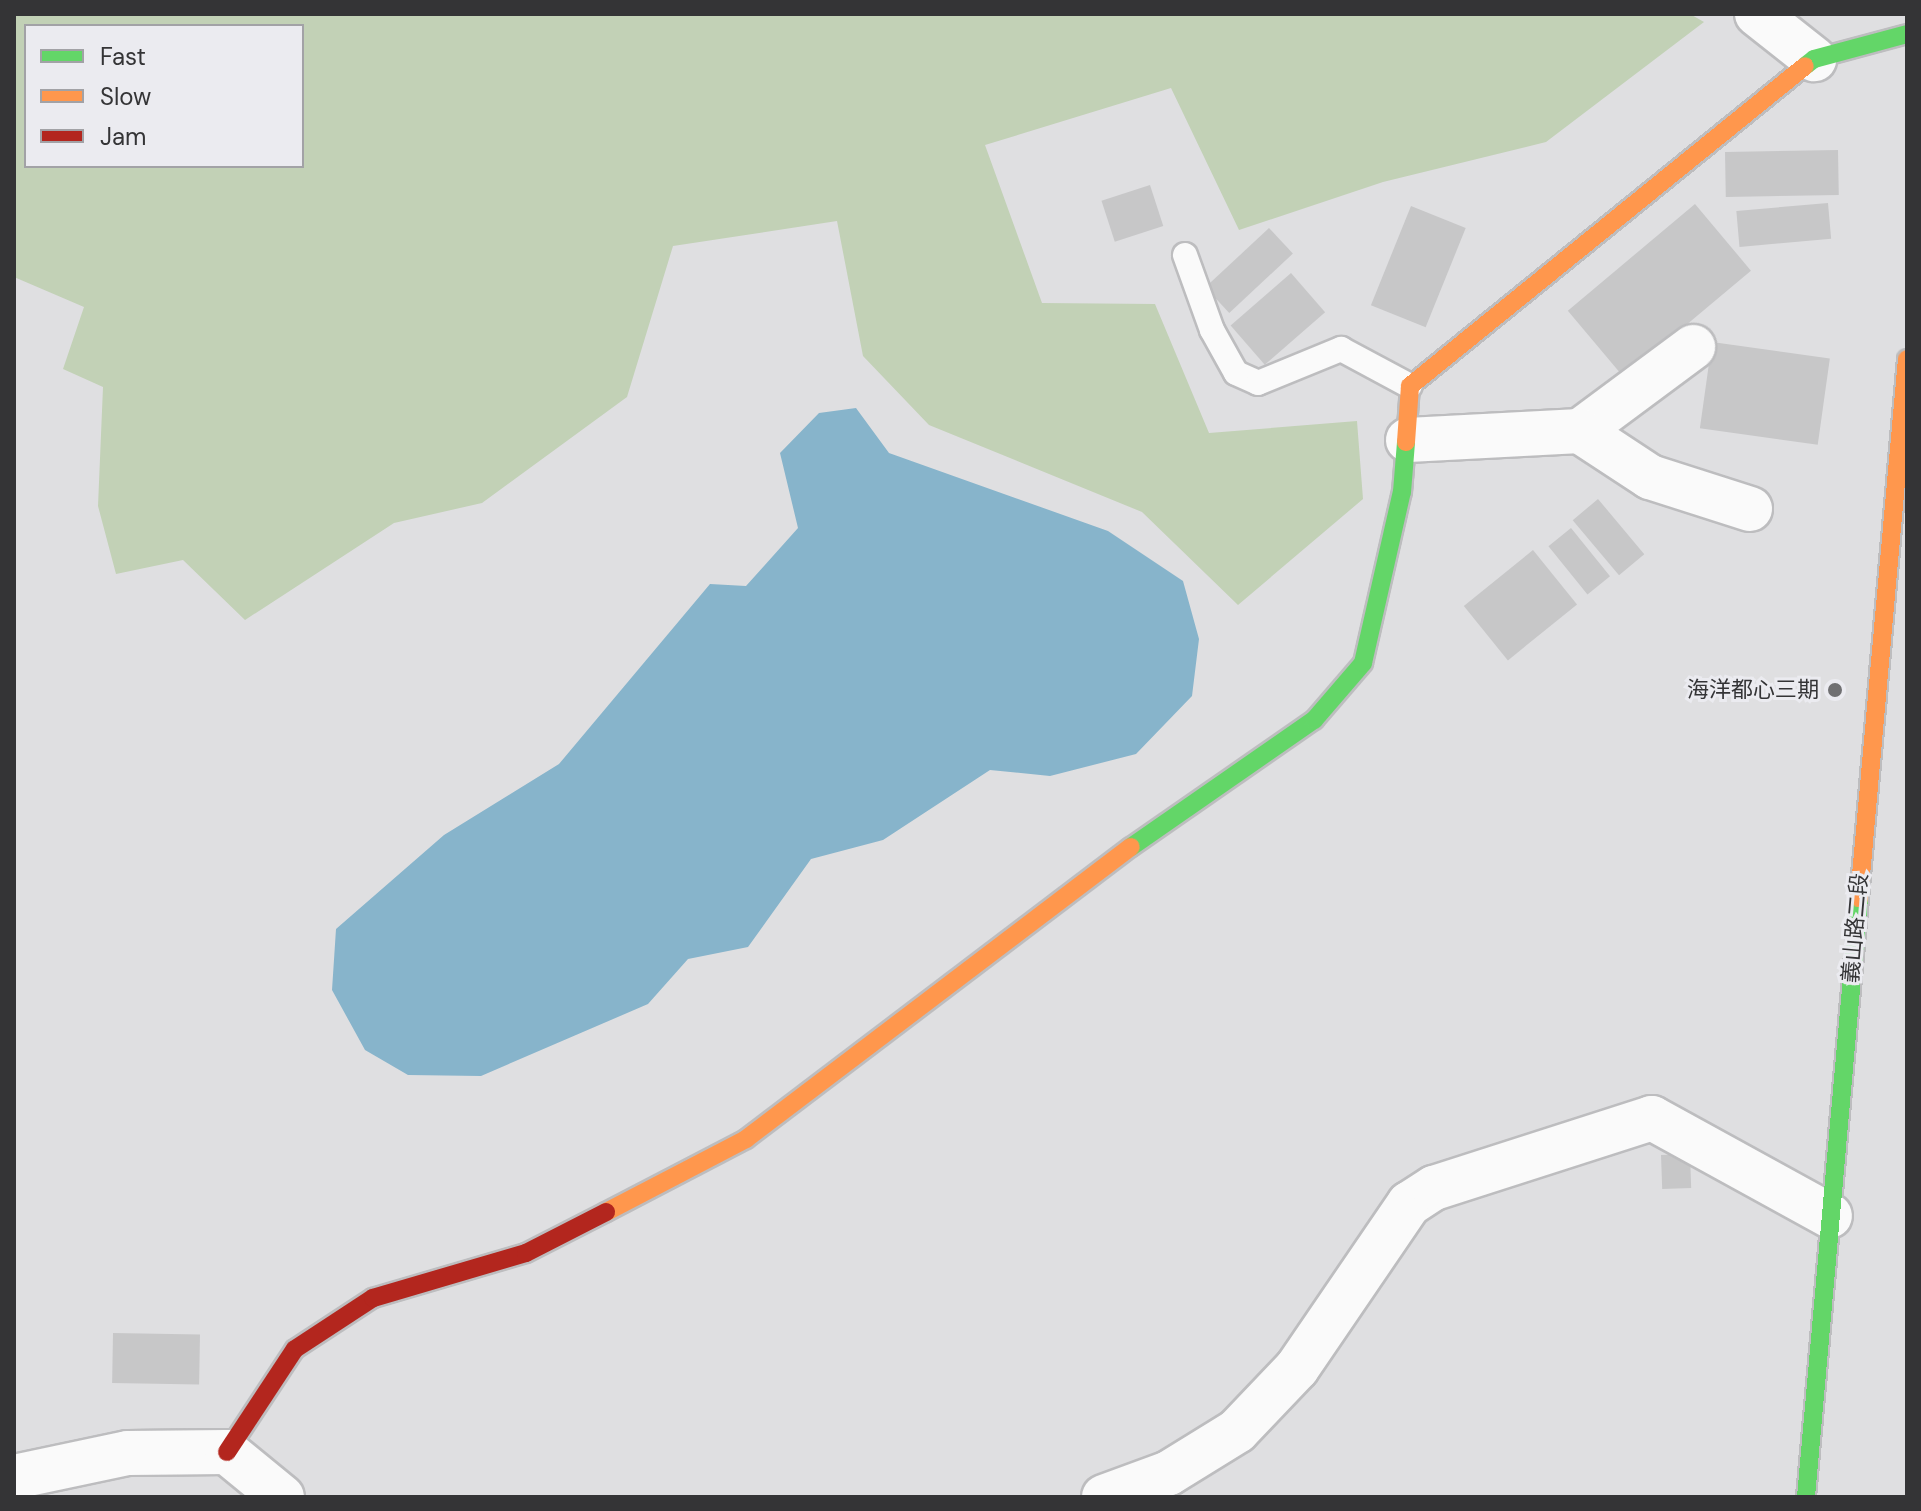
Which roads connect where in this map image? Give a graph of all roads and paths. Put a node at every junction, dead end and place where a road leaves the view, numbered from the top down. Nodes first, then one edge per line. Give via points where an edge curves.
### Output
1 (1757, 14) edge
2 (1907, 34) edge
3 (1814, 59) junction
4 (1185, 255) dead end
5 (1693, 347) dead end
6 (1907, 359) edge
7 (1410, 386) junction
8 (1580, 431) junction
9 (1408, 440) junction
10 (1750, 509) dead end
11 (1897, 554) edge
12 (1830, 1216) junction
13 (227, 1452) junction
14 (14, 1477) edge
15 (282, 1497) edge
16 (1104, 1497) edge
17 (1806, 1497) edge

1 - 3 street
2 - 3 street
3 - 7 street
4 - 7 lane via 1212,330 1236,373 1258,383 1341,349
5 - 8 street
6 - 11 street, 義山路二段
7 - 9 street
8 - 9 street
8 - 10 street via 1650,477
9 - 13 street via 1402,492 1363,663 1314,720 1191,810 1099,867 746,1139 526,1253 373,1298 295,1349
11 - 12 street, 義山路二段
12 - 16 street via 1652,1118 1434,1188 1409,1204 1297,1368 1237,1431 1169,1473
12 - 17 street, 義山路二段
13 - 14 street via 128,1453
13 - 15 street

